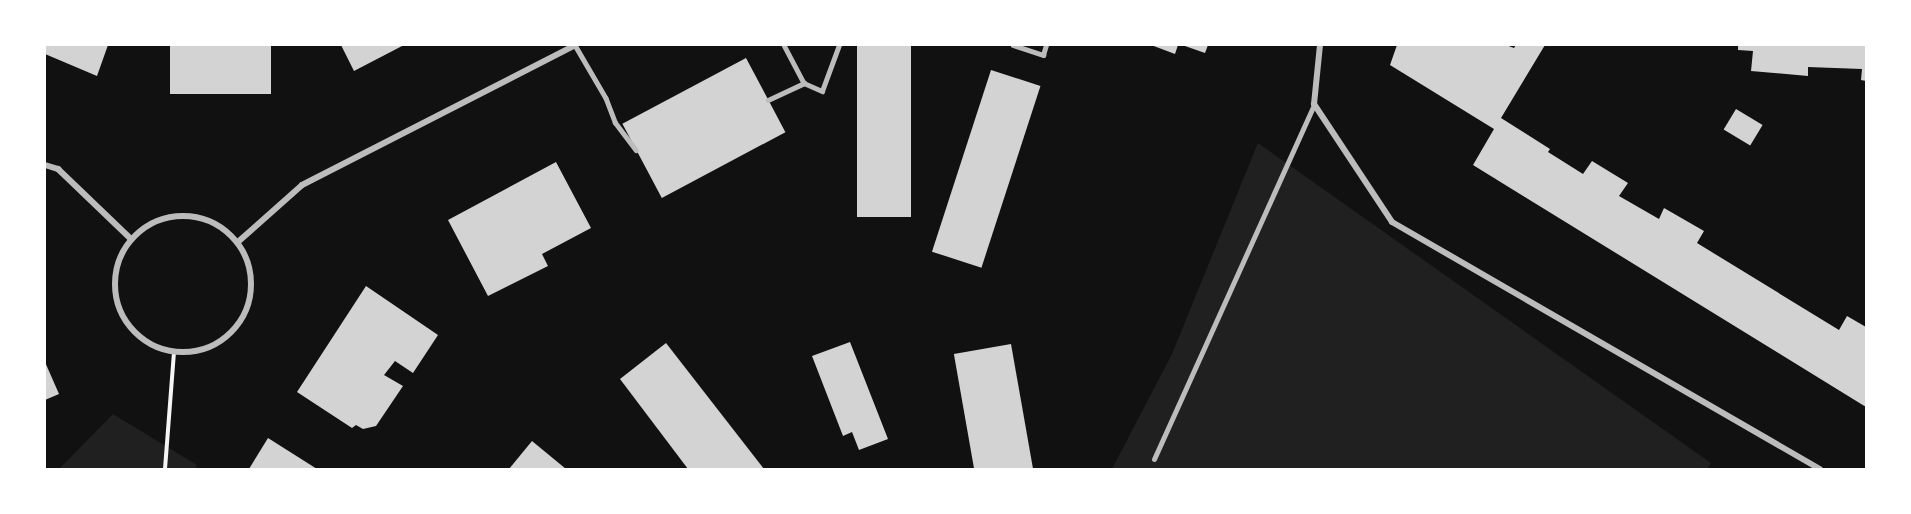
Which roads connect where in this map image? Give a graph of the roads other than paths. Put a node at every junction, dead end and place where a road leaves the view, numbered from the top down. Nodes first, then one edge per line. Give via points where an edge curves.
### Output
1 (575, 45) edge
2 (783, 45) edge
3 (838, 45) edge
4 (1012, 45) edge
5 (1046, 45) edge
6 (1320, 45) edge
7 (804, 83) junction
8 (768, 100) dead end
9 (1314, 104) junction
10 (636, 150) dead end
11 (45, 165) edge
12 (130, 238) junction
13 (239, 241) junction
14 (1154, 459) dead end
15 (1820, 469) edge

1 - 10 lane via 606,98 615,122
1 - 13 street via 302,185
2 - 7 lane
3 - 7 lane via 822,91
4 - 5 lane via 1043,55
6 - 9 street
7 - 8 lane
9 - 14 street
9 - 15 street via 1392,222
11 - 12 street via 58,169
12 - 13 street via 155,220 185,214 215,222
12 - 13 street via 114,272 118,309 140,339 174,353 214,346 244,319 253,280

